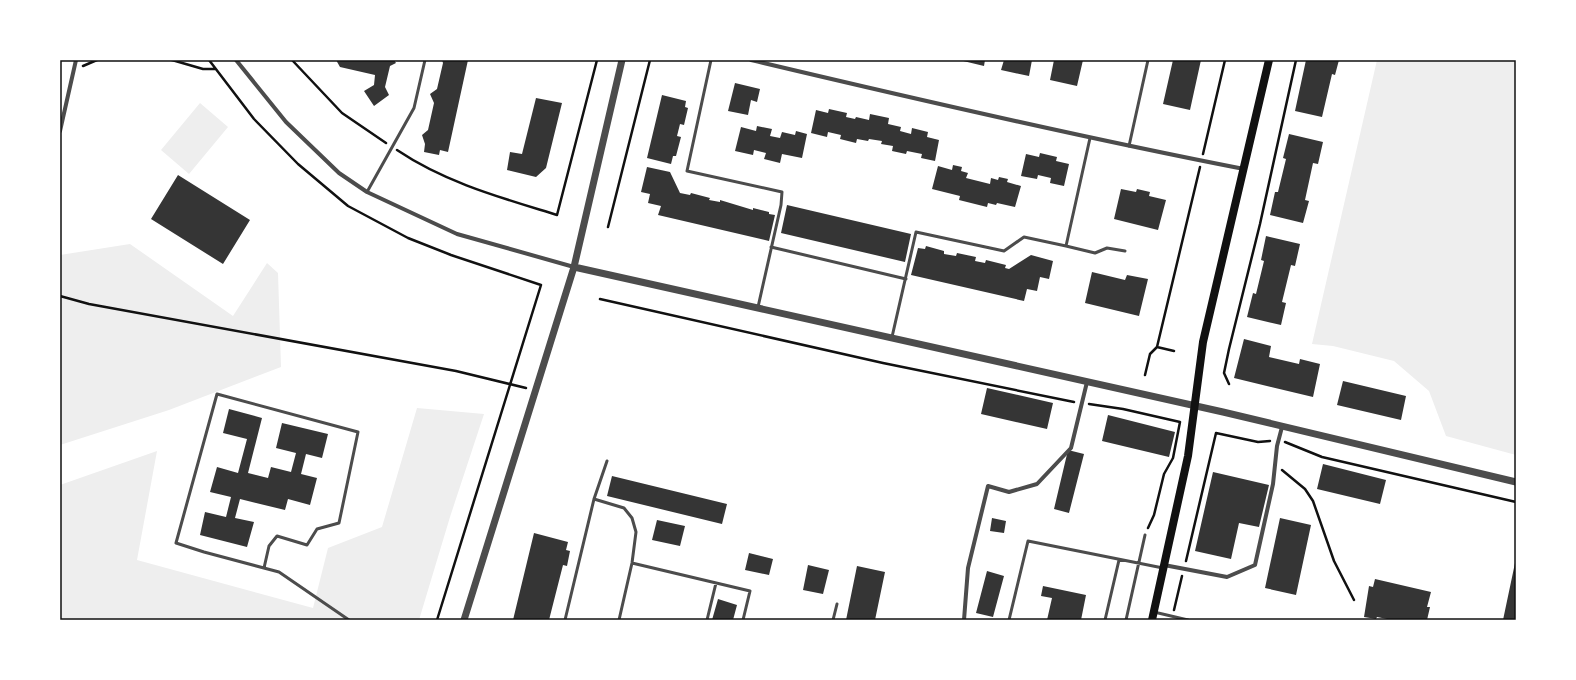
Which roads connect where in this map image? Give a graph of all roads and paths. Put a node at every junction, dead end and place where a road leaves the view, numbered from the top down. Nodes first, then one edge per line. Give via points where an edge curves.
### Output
1 (76, 60) edge
2 (172, 60) edge
3 (236, 60) edge
4 (292, 60) edge
5 (425, 60) edge
6 (596, 60) edge
7 (622, 60) edge
8 (650, 60) edge
9 (711, 60) edge
10 (751, 60) edge
11 (1148, 60) edge
12 (1225, 60) edge
13 (1269, 60) edge
14 (1296, 60) edge
15 (216, 68) dead end
16 (60, 131) edge
17 (1090, 138) junction
18 (392, 147) junction
19 (1129, 147) junction
20 (1201, 161) junction
21 (1244, 169) junction
22 (367, 192) junction
23 (608, 227) dead end
24 (1066, 246) junction
25 (771, 247) junction
26 (1125, 251) dead end
27 (574, 267) junction
28 (906, 279) junction
29 (541, 285) dead end
30 (60, 296) edge
31 (600, 299) dead end
32 (757, 310) junction
33 (892, 339) junction
34 (1158, 348) junction
35 (1174, 351) dead end
36 (1145, 375) dead end
37 (1087, 382) junction
38 (510, 383) junction
39 (1229, 384) dead end
40 (534, 391) junction
41 (1082, 403) junction
42 (1195, 406) junction
43 (1282, 426) junction
44 (1278, 441) junction
45 (607, 460) dead end
46 (1275, 465) junction
47 (1516, 482) edge
48 (594, 499) junction
49 (1516, 502) edge
50 (1145, 535) joint
51 (1119, 560) junction
52 (632, 563) junction
53 (1139, 564) junction
54 (1164, 567) junction
55 (264, 568) junction
56 (1184, 569) junction
57 (716, 583) junction
58 (1354, 600) dead end
59 (837, 604) dead end
60 (1153, 616) edge
61 (1173, 617) junction
62 (349, 620) edge
63 (437, 620) edge
64 (464, 620) edge
65 (565, 620) edge
66 (619, 620) edge
67 (707, 620) edge
68 (743, 620) edge
69 (833, 620) edge
70 (964, 620) edge
71 (1009, 620) edge
72 (1105, 620) edge
73 (1126, 620) edge
74 (1188, 620) edge

1 - 16 street
2 - 15 path via 203,69
3 - 22 street via 286,122 339,173
4 - 18 path via 342,113
5 - 18 lane via 414,108
6 - 18 path via 557,215 471,188 420,166
7 - 27 street
8 - 23 path
9 - 25 lane via 687,171 782,192 782,205
10 - 17 street
11 - 19 lane
12 - 20 path
13 - 21 main road
14 - 39 path via 1224,373
17 - 19 street
17 - 24 lane
18 - 22 lane
19 - 20 street
20 - 21 street
20 - 34 path
21 - 42 main road via 1203,342
22 - 27 street via 457,234
24 - 26 lane via 1096,253 1107,248
24 - 28 lane via 1024,237 1004,251 916,232
25 - 28 lane
25 - 32 lane
27 - 32 street
27 - 40 street
28 - 33 lane
29 - 38 path
30 - 38 path via 89,304 456,370
31 - 41 path via 883,363
32 - 33 street
33 - 37 street
34 - 35 path
34 - 36 path via 1150,354
37 - 41 street
37 - 42 street
38 - 40 path
38 - 63 path
40 - 64 street
41 - 50 path via 1180,422 1173,458 1164,474 1154,515
41 - 70 street via 1071,448 1037,484 1008,492 988,486 968,568
42 - 43 street
42 - 54 main road via 1188,456
43 - 44 street
43 - 47 street
44 - 46 street
44 - 49 path via 1322,457
44 - 56 path via 1258,442 1216,433
45 - 48 lane
46 - 56 street via 1255,565 1227,577
46 - 58 path via 1305,489 1313,501 1334,561
48 - 52 lane via 624,508 632,518 636,532
48 - 65 lane
50 - 53 lane
51 - 53 lane
51 - 71 lane via 1028,542
51 - 72 lane
52 - 57 lane
52 - 66 lane
53 - 54 lane
53 - 73 lane
54 - 56 street
54 - 60 main road
55 - 55 lane via 176,543 217,394 358,432 339,523 317,529 307,545 277,536 268,546
55 - 62 lane via 279,572
56 - 61 path
57 - 67 lane
57 - 68 lane via 750,591
59 - 69 lane
60 - 61 lane
61 - 74 lane

